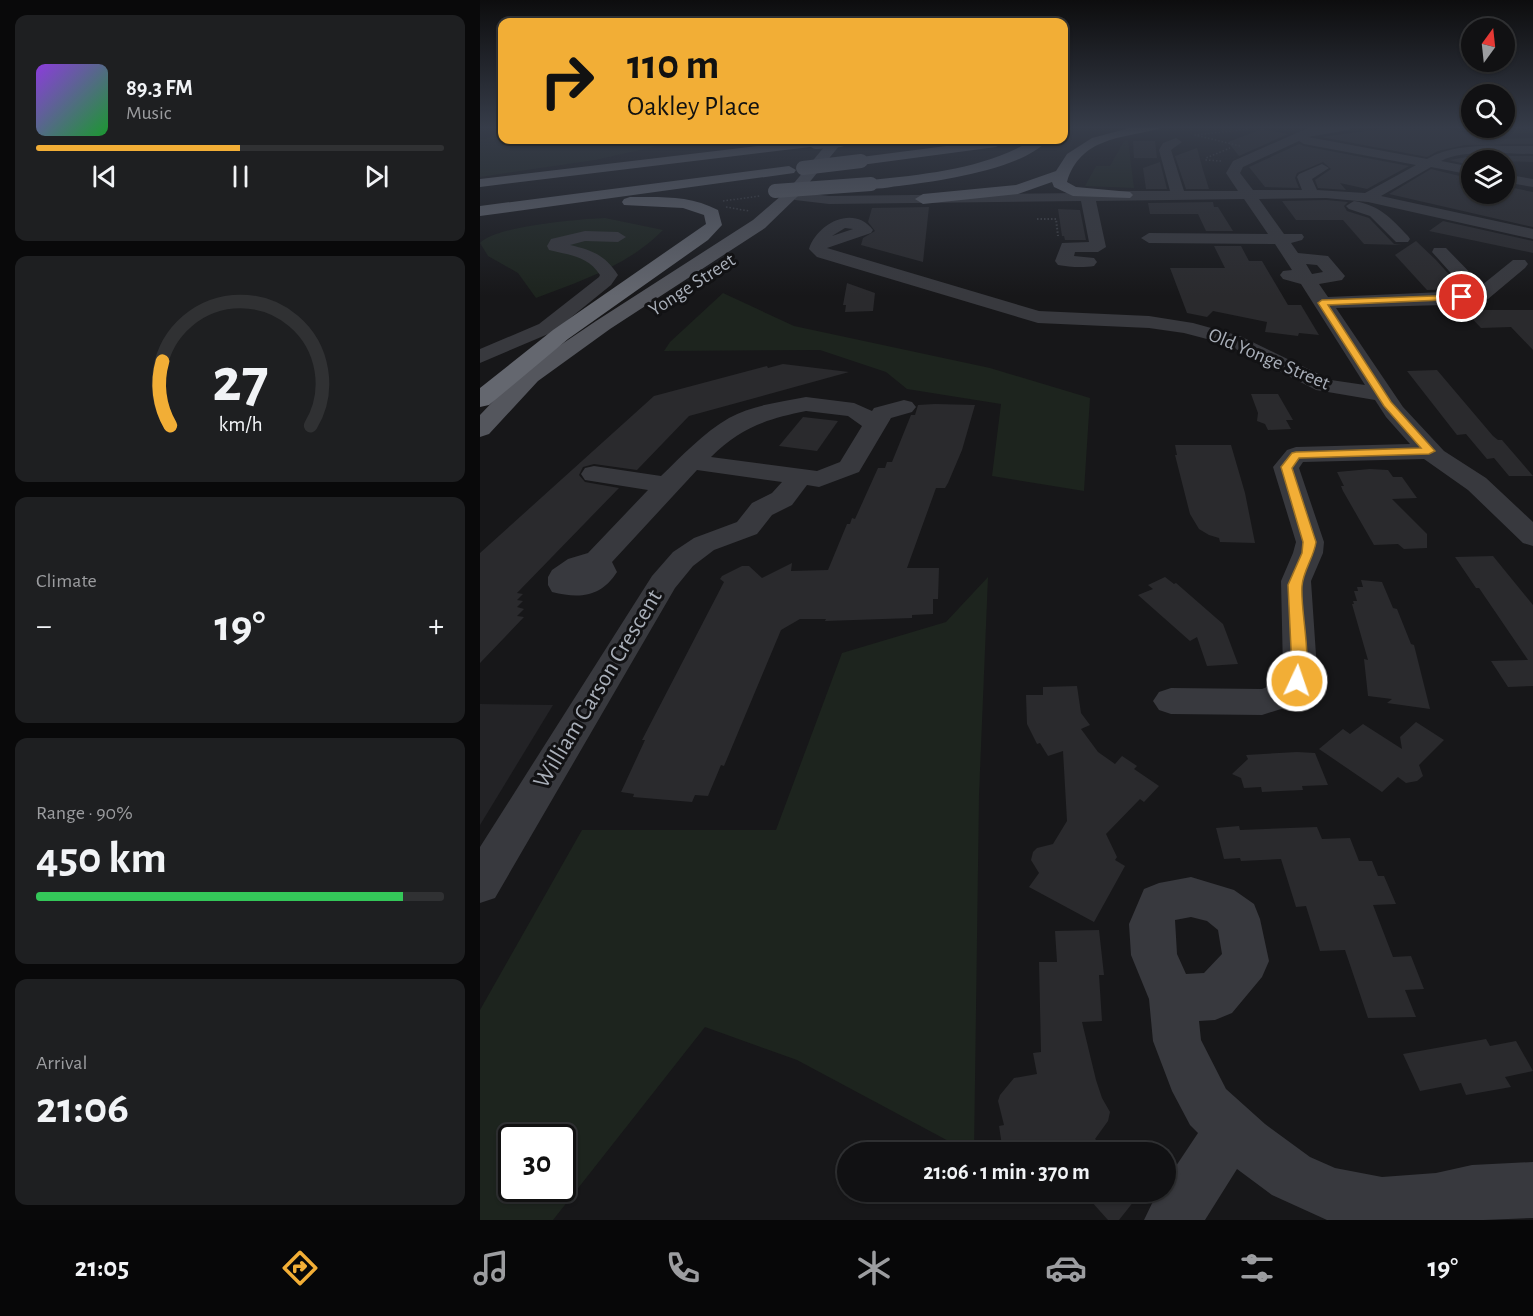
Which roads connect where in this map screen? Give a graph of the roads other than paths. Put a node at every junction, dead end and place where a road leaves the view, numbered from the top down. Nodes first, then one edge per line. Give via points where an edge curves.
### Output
1 (584, 183) edge
2 (690, 183) edge
3 (798, 183) edge
4 (798, 183) edge
5 (880, 183) edge
6 (1035, 183) edge
7 (1059, 183) edge
8 (1171, 183) edge
9 (1239, 183) edge
10 (1307, 183) edge
11 (1393, 183) edge
12 (569, 185) junction
13 (1018, 189) junction
14 (1172, 190) junction
15 (480, 192) edge
16 (1311, 193) junction
17 (785, 194) junction
18 (1088, 195) junction
19 (1125, 195) junction
20 (1368, 198) junction
21 (923, 199) junction
22 (720, 201) road end
23 (480, 202) edge
24 (630, 202) junction
25 (1251, 209) junction
26 (480, 211) edge
27 (480, 219) edge
28 (1287, 227) junction
29 (1533, 234) edge
30 (618, 237) dead end
31 (1149, 238) dead end
32 (1255, 238) junction
33 (1402, 240) dead end
34 (818, 246) dead end
35 (1440, 252) dead end
36 (1265, 254) dead end
37 (1095, 257) dead end
38 (1293, 258) junction
39 (1520, 264) dead end
40 (1275, 270) dead end
41 (1307, 280) junction
42 (1481, 295) junction
43 (1322, 303) junction
44 (480, 357) edge
45 (1381, 394) junction
46 (480, 400) edge
47 (505, 405) junction
48 (854, 410) junction
49 (480, 429) edge
50 (872, 429) junction
51 (1429, 451) junction
52 (693, 462) junction
53 (594, 474) dead end
54 (788, 476) junction
55 (667, 485) junction
56 (1533, 537) edge
57 (597, 561) dead end
58 (1171, 701) dead end
59 (480, 884) edge
60 (1173, 999) dead end
61 (1232, 1130) junction
62 (1533, 1190) edge
63 (1172, 1220) edge

1 - 12 highway
2 - 26 highway, bridge
3 - 17 main road, Yonge Street
4 - 17 main road, Yonge Street
5 - 17 highway, bridge
6 - 13 highway
7 - 19 highway via 1068,189
8 - 14 street
9 - 25 street
10 - 16 street
11 - 20 street
12 - 15 highway
12 - 23 highway
13 - 17 street via 862,196
13 - 19 street
13 - 21 highway
14 - 19 street
14 - 25 street
16 - 20 street
16 - 25 street
17 - 21 street
17 - 47 main road, Yonge Street via 759,224 530,376
17 - 47 main road, Yonge Street via 786,221 552,380
18 - 19 street
18 - 21 street
18 - 37 street
20 - 29 street
22 - 24 highway
24 - 27 highway
24 - 46 highway via 697,206 712,213 714,225 560,332
25 - 28 street
25 - 32 street
25 - 33 street via 1368,206
28 - 32 street
28 - 38 street
30 - 44 street via 585,236 557,243 555,246 595,258 609,275 546,328
31 - 32 street
32 - 36 street
34 - 45 street, Old Yonge Street via 823,253 1020,314 1149,322 1203,331 1260,352 1324,384
35 - 42 street
38 - 41 street
38 - 41 street via 1322,260 1336,276
39 - 42 street
40 - 41 street
41 - 43 street
42 - 43 street
43 - 45 street
45 - 51 street
47 - 49 main road, Yonge Street
48 - 50 street
48 - 50 street via 870,399 895,402
48 - 52 street via 806,404 770,411 738,423
50 - 54 street via 883,442 873,460 819,479
51 - 56 street via 1477,484
51 - 58 street via 1296,455 1286,467 1310,542 1296,580 1299,670 1294,688 1262,702
52 - 54 street
52 - 55 street
53 - 55 street
54 - 59 street, William Carson Crescent via 782,499 704,544 683,559 663,583
55 - 57 street
60 - 61 street via 1177,1041 1190,1073 1208,1107
61 - 62 street via 1291,1176 1333,1195 1382,1204
61 - 63 street

